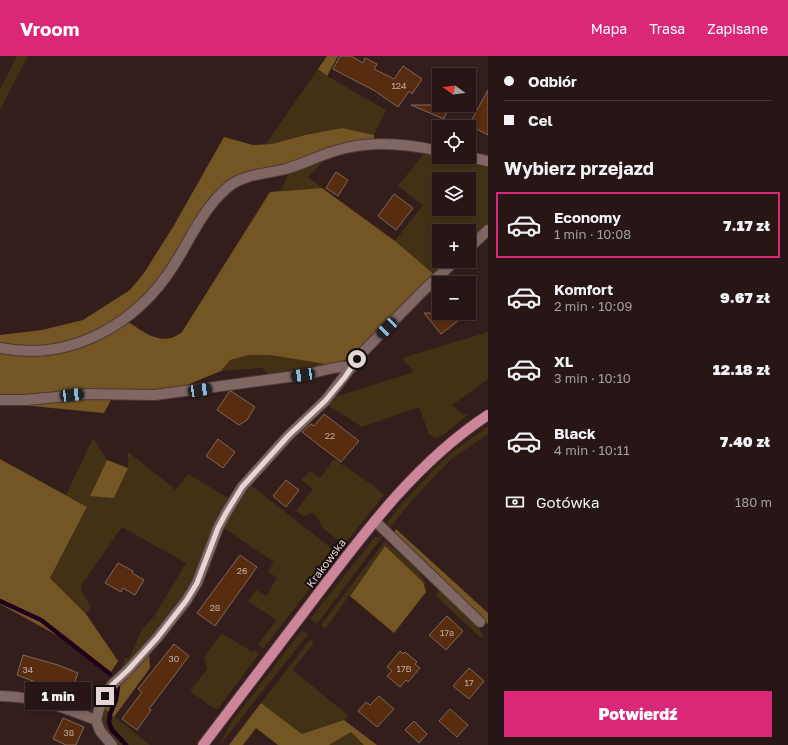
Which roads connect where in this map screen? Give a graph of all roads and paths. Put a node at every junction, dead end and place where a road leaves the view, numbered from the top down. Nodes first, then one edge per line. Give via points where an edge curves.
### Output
1 (432, 149) edge
2 (476, 158) edge
3 (488, 160) edge
4 (488, 230) edge
5 (476, 241) edge
6 (448, 268) edge
7 (0, 348) edge
8 (352, 367) junction
9 (0, 400) edge
10 (488, 415) edge
11 (375, 521) junction
12 (480, 622) dead end
13 (0, 696) edge
14 (96, 720) junction
15 (112, 745) edge
16 (203, 745) edge

1 - 7 street via 392,143 349,147 292,167 239,180 228,186 212,203 174,266 152,294 128,317 98,336 62,347 22,352
2 - 3 street
4 - 5 street
6 - 8 street via 373,342
8 - 9 street via 347,365 321,372 178,393 87,394
8 - 14 street via 325,401 288,436 242,487 218,528 192,593 157,638 112,685
10 - 11 main road, Krakowska via 443,449 407,484
11 - 12 street
11 - 16 main road, Krakowska
13 - 14 street via 29,698
14 - 15 street via 100,731

